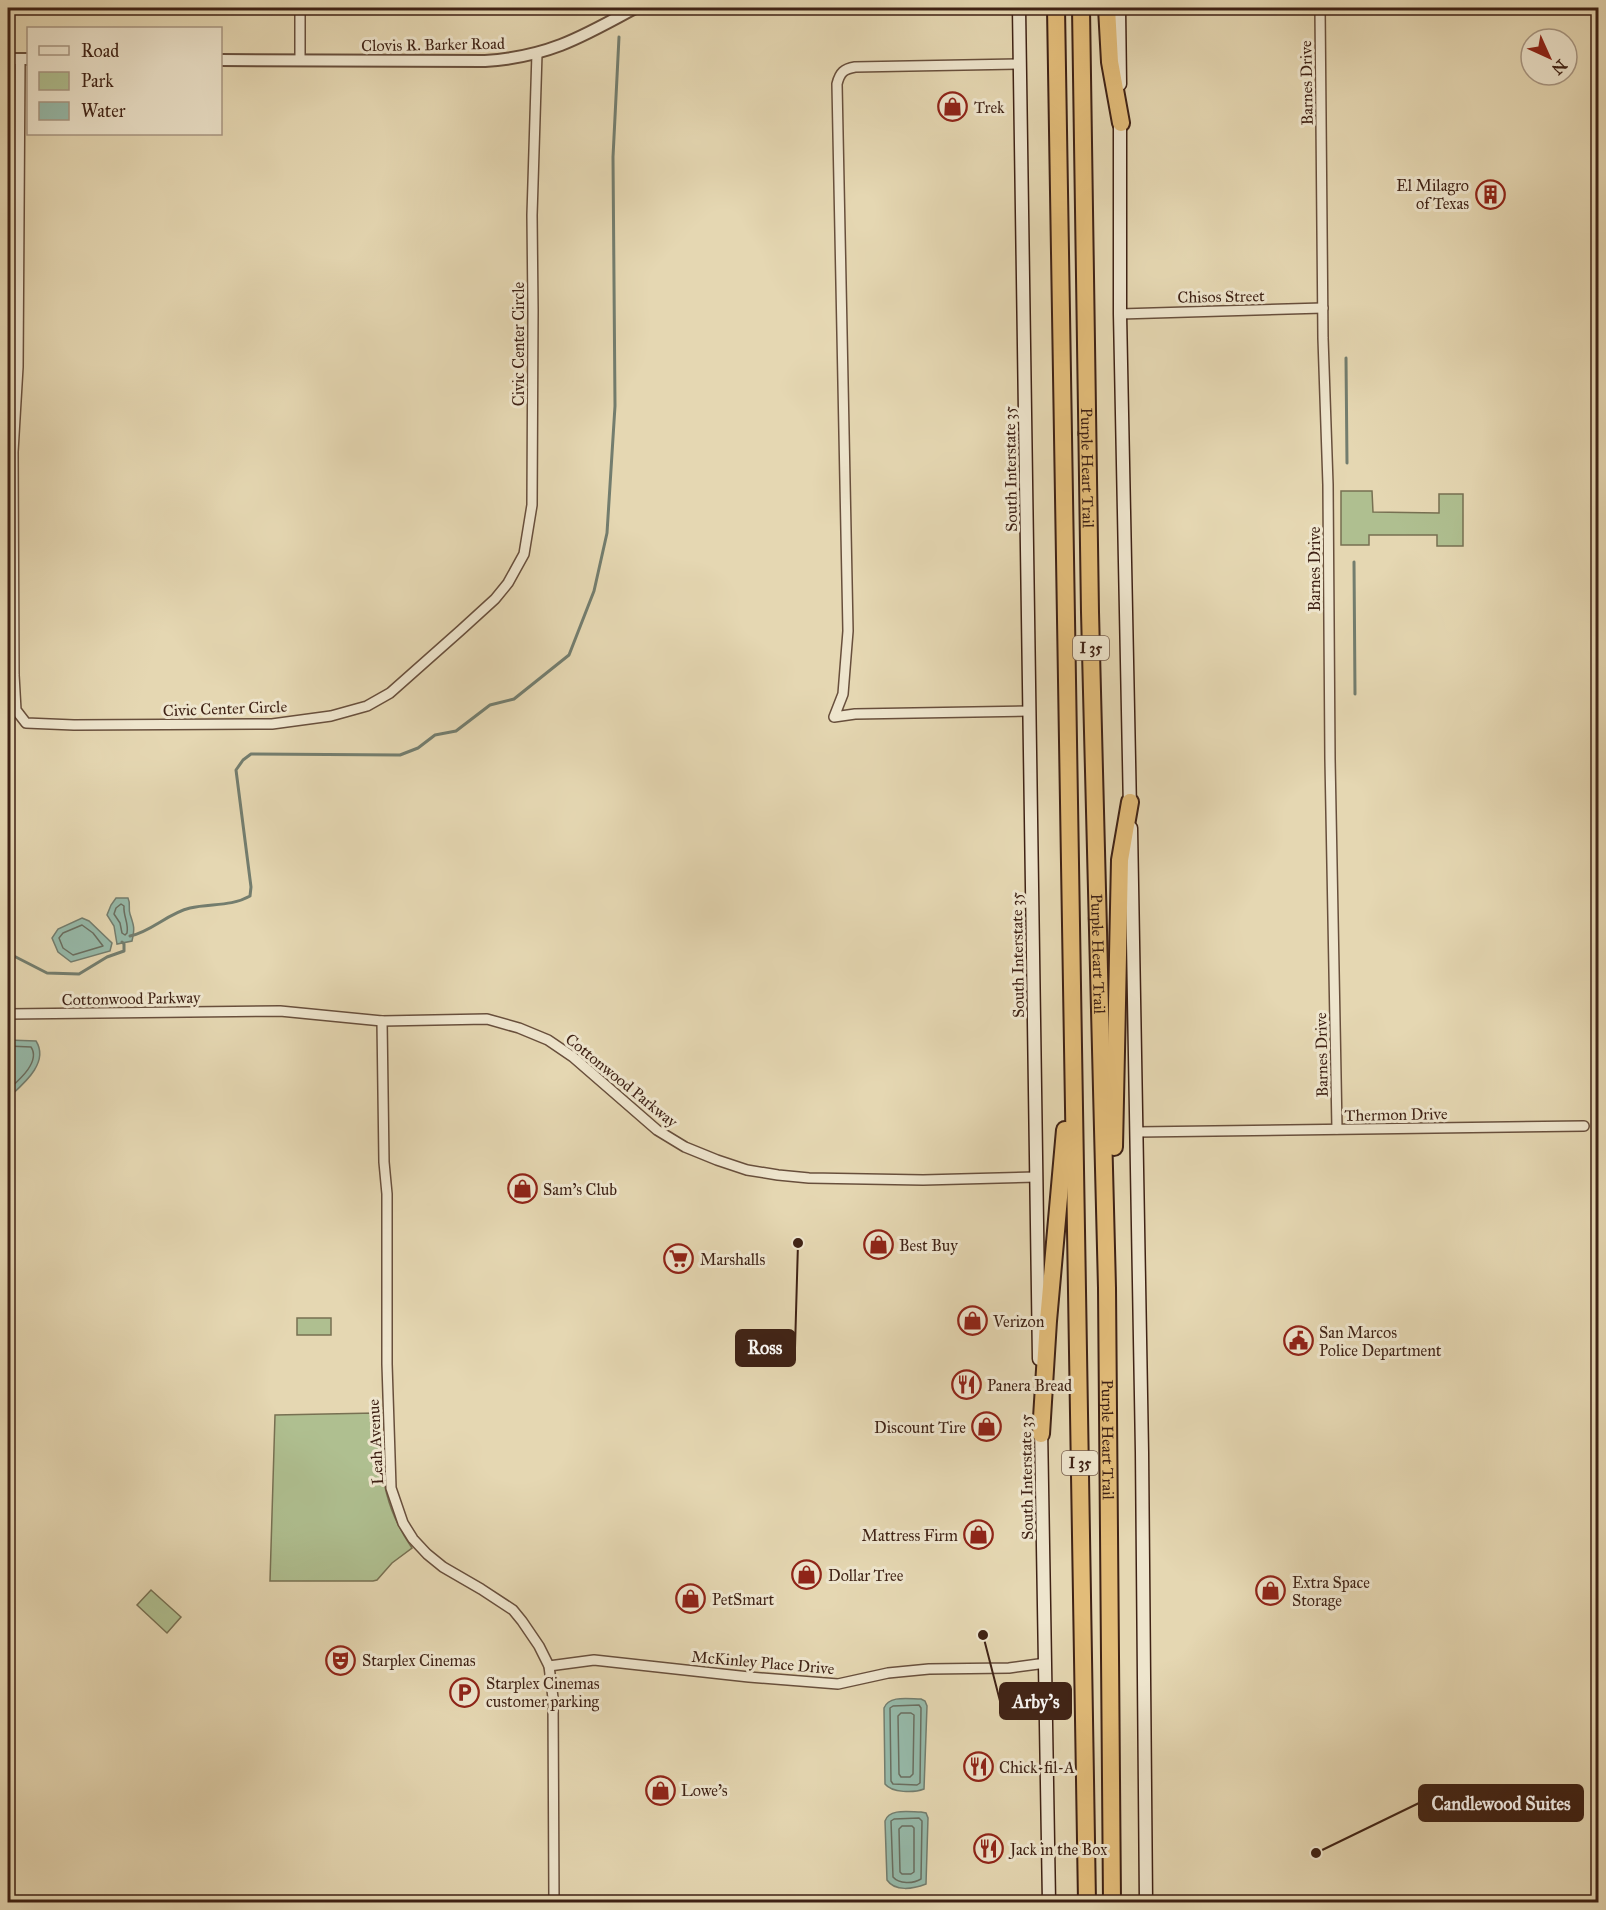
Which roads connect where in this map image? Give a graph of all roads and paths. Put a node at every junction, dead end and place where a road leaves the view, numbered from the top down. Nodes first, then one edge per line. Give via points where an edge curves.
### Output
1 (300, 8) edge
2 (635, 8) edge
3 (1019, 8) edge
4 (1056, 8) edge
5 (1081, 8) edge
6 (1107, 8) edge
7 (1119, 8) edge
8 (1320, 8) edge
9 (537, 53) junction
10 (8, 59) edge
11 (24, 59) edge
12 (222, 60) edge
13 (300, 60) junction
14 (1019, 64) junction
15 (1120, 123) junction
16 (1323, 308) junction
17 (1120, 314) junction
18 (1030, 711) junction
19 (1130, 802) junction
20 (8, 1014) edge
21 (382, 1021) junction
22 (1072, 1024) junction
23 (1584, 1126) dead end
24 (1337, 1129) junction
25 (1137, 1132) junction
26 (1036, 1177) junction
27 (1107, 1288) junction
28 (1041, 1434) junction
29 (1046, 1663) junction
30 (549, 1666) junction
31 (1146, 1896) edge
32 (1050, 1900) edge
33 (555, 1902) edge
34 (1087, 1902) edge
35 (1112, 1902) edge
36 (1156, 1902) edge

1 - 13 street
2 - 9 street, Clovis R. Barker Road via 586,35
3 - 14 main road, South Interstate 35
4 - 22 highway, Purple Heart Trail / I 35
5 - 27 highway, Purple Heart Trail / I 35 via 1090,612
6 - 15 highway via 1110,62
7 - 15 main road
8 - 16 street, Barnes Drive
9 - 11 street, Civic Center Circle via 532,215 532,505 524,554 495,599 390,693 367,706 331,716 272,724 26,723 16,710 13,452
9 - 13 street, Clovis R. Barker Road via 485,61
10 - 11 street
12 - 13 street, Clovis R. Barker Road
14 - 18 main road, South Interstate 35
14 - 18 street via 855,67 839,75 848,631 843,694 834,717
15 - 17 main road
16 - 17 street, Chisos Street
16 - 24 street, Barnes Drive
17 - 19 main road
18 - 26 main road, South Interstate 35
19 - 25 main road
19 - 27 highway via 1120,860 1112,1245
20 - 21 street, Cottonwood Parkway via 280,1011
21 - 26 street, Cottonwood Parkway via 486,1019 519,1028 548,1040 573,1057 657,1130 685,1147 747,1170 809,1178
21 - 30 street, Leah Avenue via 391,1488 413,1539 443,1567 513,1610
22 - 28 highway
22 - 34 highway, Purple Heart Trail / I 35
23 - 24 street, Thermon Drive
24 - 25 street, Thermon Drive
25 - 31 main road
26 - 28 main road, South Interstate 35
27 - 35 highway, Purple Heart Trail / I 35
28 - 29 main road, South Interstate 35
29 - 30 street, McKinley Place Drive via 888,1673 838,1684 594,1660
29 - 32 main road, South Interstate 35
30 - 33 street, Leah Avenue via 553,1698
31 - 36 main road

